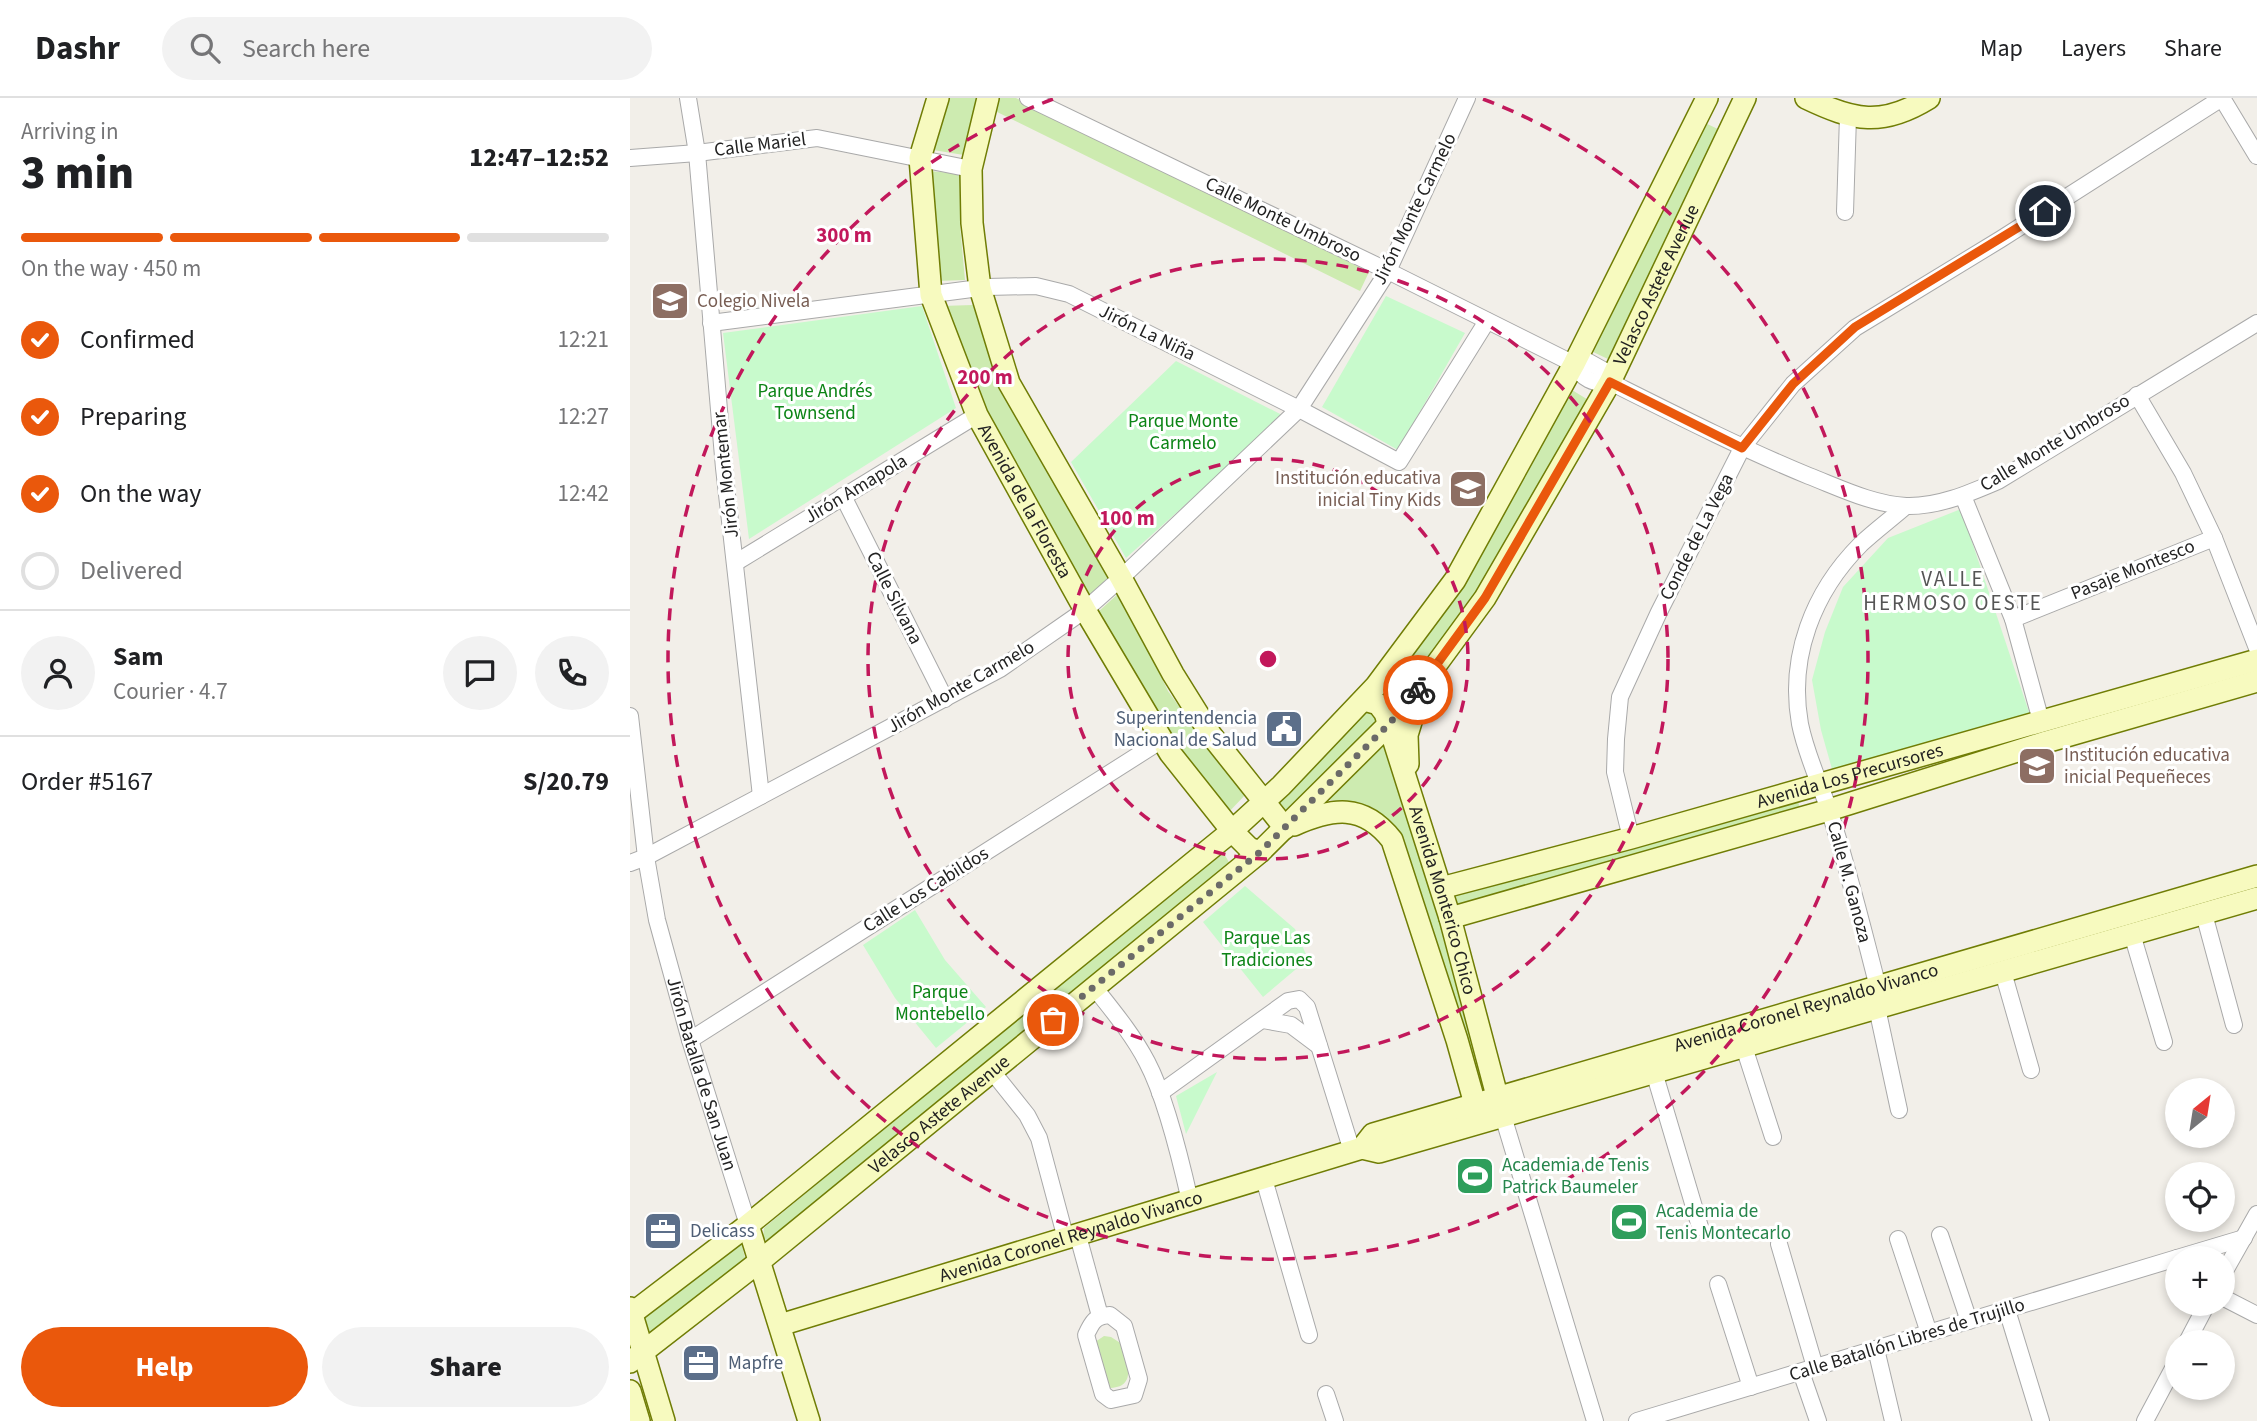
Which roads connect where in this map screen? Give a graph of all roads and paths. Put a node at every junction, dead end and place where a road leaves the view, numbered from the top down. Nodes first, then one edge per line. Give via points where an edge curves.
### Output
1 (688, 98) edge
2 (938, 98) edge
3 (988, 98) edge
4 (1028, 98) edge
5 (1467, 98) edge
6 (1745, 98) edge
7 (1806, 98) edge
8 (1929, 98) edge
9 (2222, 98) edge
10 (1703, 105) edge
11 (1848, 116) junction
12 (1730, 128) junction
13 (697, 153) junction
14 (2257, 156) edge
15 (630, 158) edge
16 (920, 158) junction
17 (971, 169) junction
18 (1845, 212) dead end
19 (1388, 271) junction
20 (980, 288) junction
21 (931, 295) junction
22 (1487, 321) junction
23 (711, 323) junction
24 (2257, 323) edge
25 (1574, 364) junction
26 (1610, 382) junction
27 (2137, 396) junction
28 (1299, 409) junction
29 (977, 415) junction
30 (1742, 448) junction
31 (843, 496) junction
32 (1963, 496) junction
33 (1879, 500) junction
34 (1906, 506) junction
35 (1887, 522) junction
36 (2214, 538) junction
37 (735, 563) junction
38 (1121, 578) junction
39 (1085, 610) junction
40 (2013, 619) junction
41 (2257, 648) edge
42 (2257, 660) edge
43 (1427, 678) junction
44 (2257, 681) edge
45 (945, 699) junction
46 (1364, 700) junction
47 (630, 716) edge
48 (2041, 721) junction
49 (1388, 725) junction
50 (1162, 740) junction
51 (1819, 785) junction
52 (761, 796) junction
53 (1263, 803) junction
54 (1829, 810) junction
55 (1418, 817) junction
56 (1285, 828) junction
57 (1231, 831) junction
58 (1630, 838) junction
59 (1260, 852) junction
60 (646, 857) junction
61 (630, 863) edge
62 (2257, 876) edge
63 (1441, 888) junction
64 (2257, 898) edge
65 (2204, 914) junction
66 (1450, 918) junction
67 (2100, 933) junction
68 (2132, 934) junction
69 (2003, 972) junction
70 (1094, 988) junction
71 (1879, 1000) junction
72 (1263, 1020) junction
73 (2234, 1025) dead end
74 (690, 1040) junction
75 (2164, 1042) dead end
76 (1319, 1047) junction
77 (1744, 1047) junction
78 (991, 1070) junction
79 (2031, 1070) dead end
80 (1654, 1072) junction
81 (1160, 1093) junction
82 (1475, 1104) junction
83 (1500, 1107) junction
84 (1899, 1110) dead end
85 (1773, 1137) dead end
86 (1357, 1149) junction
87 (1264, 1179) junction
88 (1190, 1201) junction
89 (2257, 1214) edge
90 (748, 1225) junction
91 (1700, 1227) dead end
92 (1940, 1235) dead end
93 (1072, 1238) junction
94 (1898, 1238) dead end
95 (2244, 1238) junction
96 (1779, 1244) dead end
97 (2217, 1246) edge
98 (2235, 1254) edge
99 (760, 1261) junction
100 (2165, 1262) edge
101 (2159, 1264) junction
102 (2165, 1267) edge
103 (1718, 1284) dead end
104 (2235, 1304) edge
105 (2007, 1310) junction
106 (631, 1312) edge
107 (2257, 1315) edge
108 (1100, 1316) junction
109 (1969, 1321) junction
110 (780, 1325) junction
111 (1928, 1333) junction
112 (1309, 1335) dead end
113 (1876, 1349) junction
114 (637, 1357) edge
115 (1808, 1370) junction
116 (2165, 1384) edge
117 (1751, 1387) junction
118 (630, 1391) edge
119 (1325, 1394) dead end
120 (639, 1421) edge
121 (664, 1421) edge
122 (809, 1421) edge
123 (1335, 1421) edge
124 (1595, 1421) edge
125 (1637, 1421) edge
126 (1818, 1421) edge
127 (1893, 1421) edge
128 (2041, 1421) edge
129 (2145, 1421) edge

1 - 13 street, Jirón Montemar
2 - 16 street, Avenida de la Floresta
3 - 17 street
4 - 19 street, Calle Monte Umbroso
5 - 19 street, Jirón Monte Carmelo
6 - 12 street, Velasco Astete Avenue
7 - 11 street
8 - 11 street via 1891,116
9 - 14 street
9 - 30 street, Conde de La Vega via 1855,327 1793,384
10 - 12 street
10 - 25 street, Velasco Astete Avenue
11 - 18 street
12 - 26 street, Velasco Astete Avenue
13 - 15 street, Calle Mariel
13 - 16 street, Calle Mariel via 817,138
13 - 23 street, Jirón Montemar
16 - 17 street, Calle Mariel
16 - 21 street, Avenida de la Floresta
17 - 20 street
19 - 22 street, Calle Monte Umbroso
19 - 28 street, Jirón Monte Carmelo
20 - 21 street, Jirón La Niña
20 - 28 street, Jirón La Niña via 1036,286 1069,294
20 - 38 street via 1009,383
21 - 23 street, Jirón La Niña
21 - 29 street, Avenida de la Floresta
22 - 25 street, Calle Monte Umbroso
22 - 28 street, Jirón La Niña via 1399,462
23 - 37 street, Jirón Montemar
24 - 27 street, Calle Monte Umbroso
25 - 26 street, Calle Monte Umbroso via 1580,374 1599,384
25 - 46 street, Velasco Astete Avenue via 1455,580
26 - 30 street, Calle Monte Umbroso
26 - 43 street, Velasco Astete Avenue via 1485,598
27 - 32 street, Calle Monte Umbroso via 1998,481
27 - 36 street via 2183,473
28 - 38 street, Jirón Monte Carmelo
29 - 31 street, Jirón Amapola
29 - 39 street, Avenida de la Floresta
30 - 33 street, Calle Monte Umbroso via 1858,496
30 - 58 street, Conde de La Vega via 1620,697 1615,772
31 - 37 street, Jirón Amapola
31 - 45 street, Calle Silvana
32 - 34 street, Calle Monte Umbroso
32 - 40 street
33 - 34 street, Calle Monte Umbroso
33 - 35 street
34 - 35 street, Calle M. Ganoza
35 - 51 street, Calle M. Ganoza via 1836,574 1810,619 1798,661 1800,724
36 - 40 street, Pasaje Montesco
36 - 41 street
37 - 52 street, Jirón Montemar
38 - 39 street, Jirón Monte Carmelo
38 - 53 street via 1211,735
39 - 45 street, Jirón Monte Carmelo via 1000,669
39 - 50 street, Avenida de la Floresta
40 - 48 street
42 - 48 street, Avenida Los Precursores
43 - 49 street, Velasco Astete Avenue
43 - 55 street via 1407,735
44 - 54 street, Avenida Los Precursores
45 - 52 street, Jirón Monte Carmelo
46 - 49 street, Avenida Monterico Chico via 1383,708
46 - 53 street, Velasco Astete Avenue
47 - 60 street, Jirón Batalla de San Juan
48 - 51 street, Avenida Los Precursores
49 - 55 street, Avenida Monterico Chico
49 - 56 street, Velasco Astete Avenue
50 - 57 street, Avenida de la Floresta
50 - 74 street, Calle Los Cabildos
51 - 54 street, Calle M. Ganoza
51 - 58 street, Avenida Los Precursores
52 - 60 street, Jirón Monte Carmelo
53 - 56 street
53 - 57 street, Velasco Astete Avenue
54 - 66 street, Avenida Los Precursores
54 - 71 street, Calle M. Ganoza
55 - 63 street, Avenida Monterico Chico
56 - 59 street, Velasco Astete Avenue
56 - 82 street, Avenida Monterico Chico via 1330,811 1346,811 1372,821 1392,840
57 - 59 street, Avenida de la Floresta
57 - 90 street, Velasco Astete Avenue
58 - 63 street, Avenida Los Precursores
59 - 70 street, Velasco Astete Avenue
60 - 61 street, Jirón Monte Carmelo
60 - 74 street, Jirón Batalla de San Juan via 657,920
62 - 67 street, Avenida Coronel Reynaldo Vivanco
63 - 66 street, Avenida Monterico Chico
64 - 65 street, Avenida Coronel Reynaldo Vivanco
65 - 68 street, Avenida Coronel Reynaldo Vivanco
65 - 73 street
66 - 83 street, Avenida Monterico Chico
67 - 68 street, Avenida Coronel Reynaldo Vivanco
67 - 69 street, Avenida Coronel Reynaldo Vivanco
67 - 71 street, Avenida Coronel Reynaldo Vivanco
68 - 75 street
69 - 71 street, Avenida Coronel Reynaldo Vivanco
69 - 79 street
70 - 78 street, Velasco Astete Avenue
70 - 81 street via 1134,1039
71 - 77 street, Avenida Coronel Reynaldo Vivanco
71 - 83 street, Avenida Coronel Reynaldo Vivanco
71 - 84 street, Calle M. Ganoza
72 - 76 street via 1291,1026
72 - 76 street via 1288,1001 1299,999 1307,1007
72 - 81 street
74 - 90 street, Jirón Batalla de San Juan
76 - 86 street
77 - 80 street, Avenida Coronel Reynaldo Vivanco
77 - 85 street
78 - 93 street via 1039,1138
78 - 99 street, Velasco Astete Avenue
80 - 83 street, Avenida Coronel Reynaldo Vivanco
80 - 91 street
81 - 88 street
82 - 83 street, Avenida Coronel Reynaldo Vivanco
82 - 86 street, Avenida Coronel Reynaldo Vivanco via 1373,1134
83 - 86 street, Avenida Coronel Reynaldo Vivanco via 1380,1152
83 - 124 street, Avenida Monterico Chico
86 - 87 street, Avenida Coronel Reynaldo Vivanco
87 - 88 street, Avenida Coronel Reynaldo Vivanco
87 - 112 street
88 - 93 street, Avenida Coronel Reynaldo Vivanco
89 - 95 street
90 - 99 street, Jirón Batalla de San Juan
90 - 106 street, Velasco Astete Avenue
92 - 109 street
93 - 108 street
93 - 110 street, Avenida Coronel Reynaldo Vivanco
94 - 111 street
95 - 97 street, Calle Batallón Libres de Trujillo
95 - 98 street
96 - 115 street
99 - 110 street, Jirón Batalla de San Juan
99 - 114 street, Velasco Astete Avenue
100 - 101 street, Calle Batallón Libres de Trujillo
101 - 102 street
101 - 105 street, Calle Batallón Libres de Trujillo
103 - 117 street
104 - 107 street
105 - 109 street, Calle Batallón Libres de Trujillo
105 - 128 street
106 - 114 street
108 - 108 street via 1086,1335 1103,1394 1111,1400 1134,1395 1139,1379 1124,1326 1110,1315
109 - 111 street, Calle Batallón Libres de Trujillo
110 - 122 street, Jirón Batalla de San Juan
111 - 113 street, Calle Batallón Libres de Trujillo
113 - 115 street, Calle Batallón Libres de Trujillo
113 - 127 street
114 - 121 street
115 - 117 street, Calle Batallón Libres de Trujillo
115 - 126 street
116 - 129 street
117 - 125 street, Calle Batallón Libres de Trujillo
118 - 120 street
119 - 123 street

